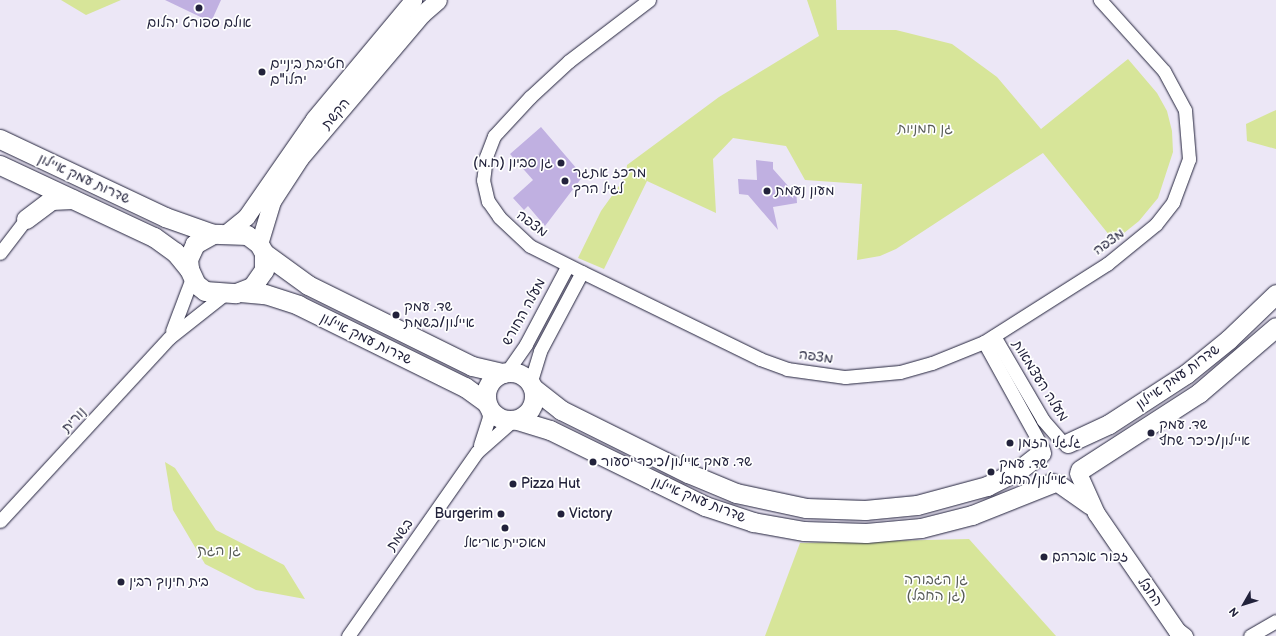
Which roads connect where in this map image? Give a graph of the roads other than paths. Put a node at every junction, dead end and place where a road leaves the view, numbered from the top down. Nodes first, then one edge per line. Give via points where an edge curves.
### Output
1 (413, 0) edge
2 (438, 0) edge
3 (649, 0) edge
4 (1100, 0) edge
5 (0, 139) edge
6 (0, 165) edge
7 (23, 177) junction
8 (72, 199) junction
9 (26, 219) junction
10 (219, 234) junction
11 (262, 249) junction
12 (0, 254) edge
13 (568, 265) junction
14 (582, 272) junction
15 (190, 273) junction
16 (233, 292) junction
17 (1276, 294) edge
18 (1276, 327) edge
19 (169, 338) junction
20 (989, 339) junction
21 (504, 373) junction
22 (532, 386) junction
23 (487, 405) junction
24 (514, 420) junction
25 (1064, 442) junction
26 (1042, 451) junction
27 (477, 452) junction
28 (1079, 472) junction
29 (1056, 484) junction
30 (1096, 512) junction
31 (0, 522) edge
32 (1276, 621) edge
33 (1179, 634) edge
34 (348, 636) edge
35 (1250, 636) edge

1 - 10 street, הקשת via 314,119 246,216
2 - 11 street, הקשת via 422,14 300,158 272,201
3 - 13 street, מצפה via 612,26 539,88 494,136 486,157 483,180 488,201 509,228 530,246
4 - 20 street, מצפה via 1164,71 1185,110 1189,159 1183,181 1173,202 1156,224 1134,244
5 - 10 main road, שדרות עמק איילון via 165,217
6 - 7 main road, שדרות עמק איילון
7 - 8 main road, שדרות עמק איילון
7 - 9 main road via 31,196
8 - 9 main road via 51,200
8 - 15 main road, שדרות עמק איילון via 154,238 175,252
9 - 12 street
10 - 11 main road via 247,235
10 - 15 main road via 195,244 188,259
11 - 16 main road via 264,270 259,281
11 - 21 main road, שדרות עמק איילון via 308,285 466,364
13 - 14 street, מצפה
13 - 21 street, מעלה החורש via 526,344
14 - 20 street, מצפה via 760,359 803,372 845,377 900,372 932,363
14 - 22 street via 540,351
15 - 16 main road via 205,291
15 - 19 street, נורית via 180,315
16 - 19 street, נורית
16 - 23 main road, שדרות עמק איילון via 265,294 298,305 465,387
17 - 25 main road, שדרות עמק איילון via 1229,340 1186,374 1109,424
18 - 28 main road, שדרות עמק איילון via 1199,392
19 - 31 street, נורית
20 - 25 street, מעלה העצמאות via 1043,420
20 - 26 street, מעלה העצמאות
21 - 22 main road via 520,374
21 - 23 main road via 487,387
22 - 24 main road via 530,410
22 - 26 main road, שדרות עמק איילון via 561,410 675,467 736,493 781,504 837,510 917,505 987,486 1019,470
23 - 24 main road via 496,417
23 - 27 street, בשמת via 486,428
24 - 27 street, בשמת
24 - 29 main road, שדרות עמק איילון via 550,430 704,506 753,522 804,531 866,533 922,528 990,509
25 - 26 main road
25 - 28 main road via 1078,453
26 - 29 main road via 1038,463 1041,473
27 - 34 street, בשמת
28 - 29 main road via 1070,481
28 - 30 street, החבל
29 - 30 street, החבל via 1080,496
30 - 33 street, החבל
32 - 35 street

